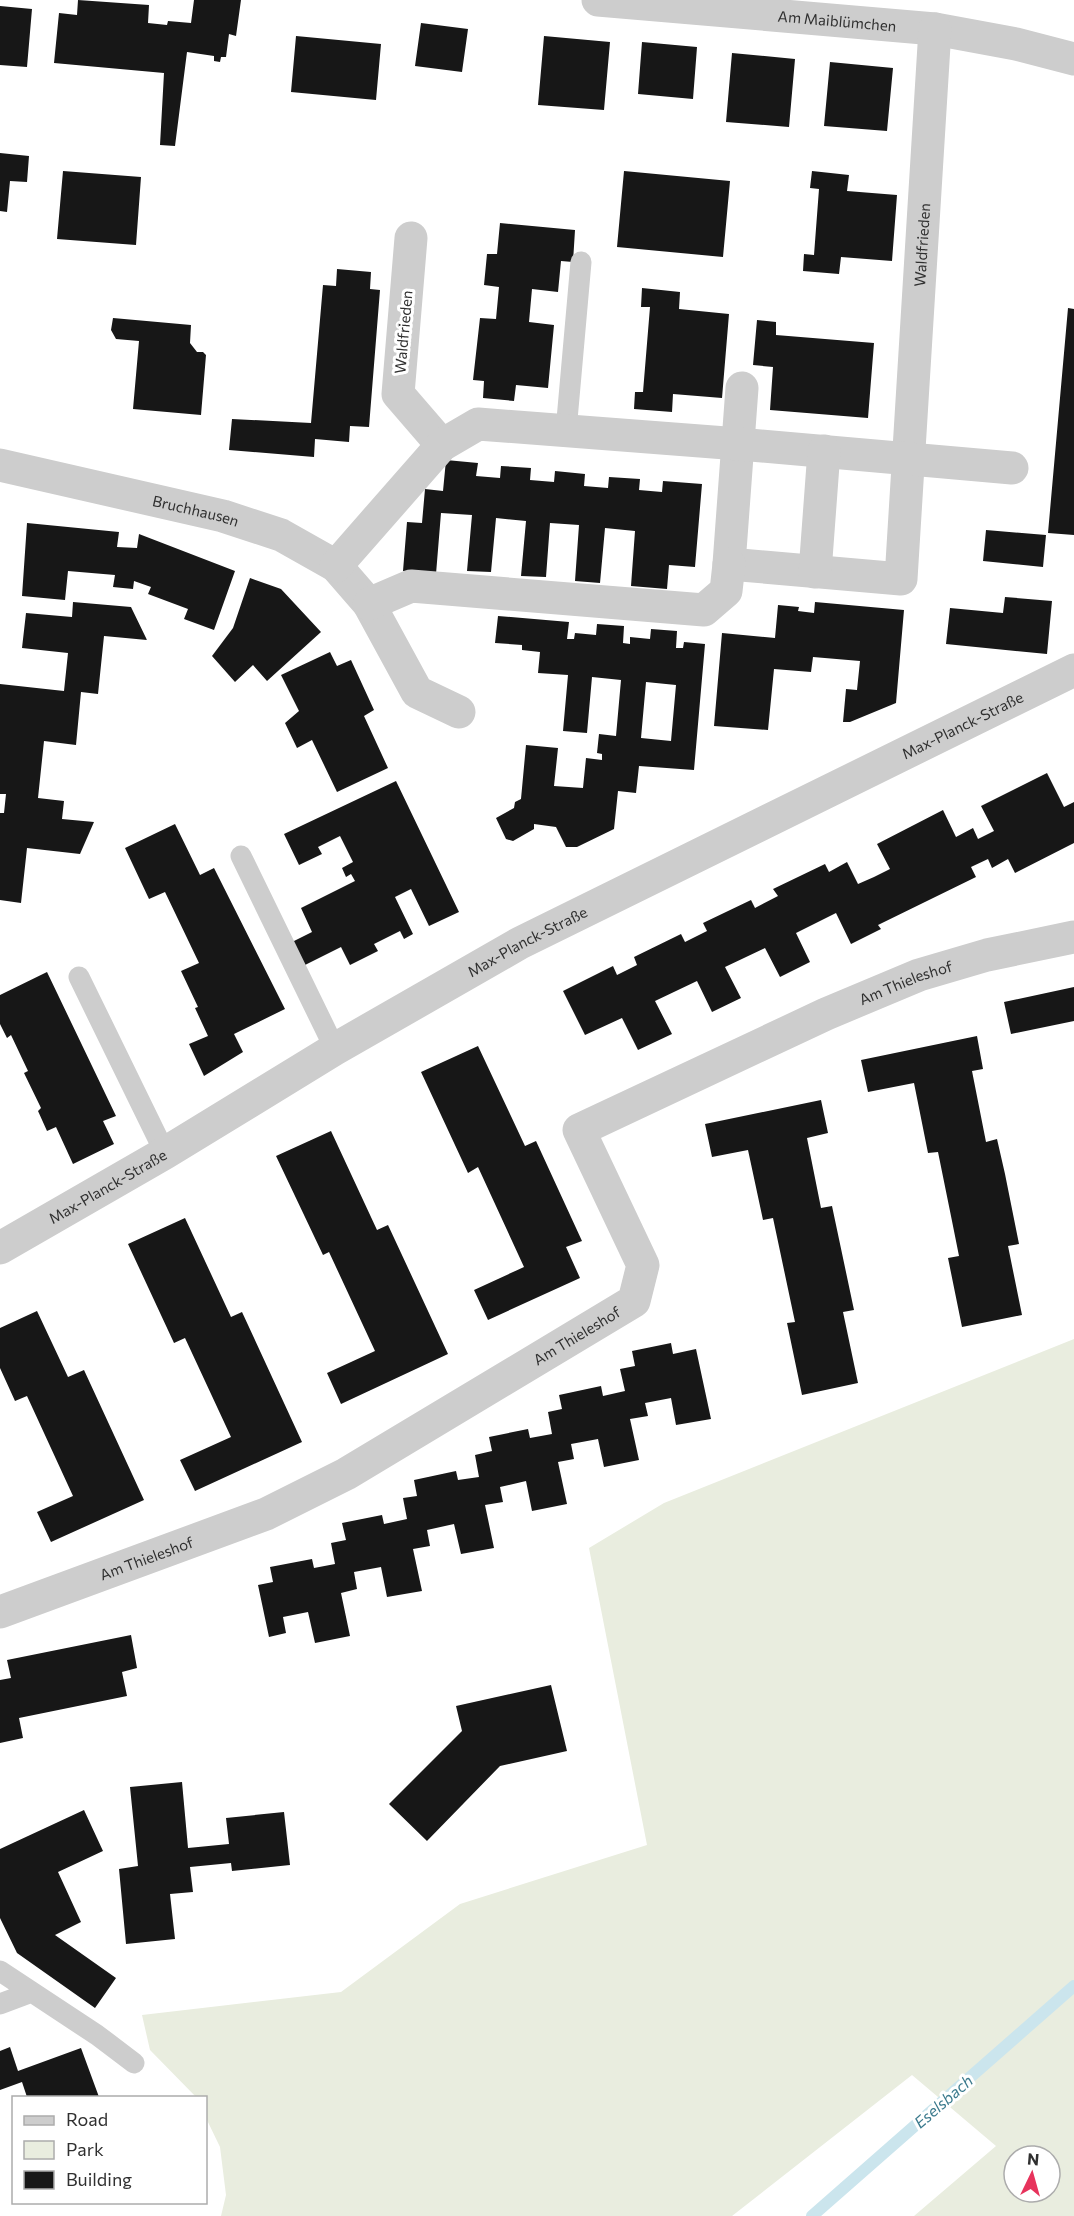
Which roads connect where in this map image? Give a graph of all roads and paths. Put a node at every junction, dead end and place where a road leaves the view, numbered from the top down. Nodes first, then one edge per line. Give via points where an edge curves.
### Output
1 (598, 0) edge
2 (935, 29) junction
3 (1074, 59) edge
4 (411, 238) dead end
5 (581, 262) dead end
6 (742, 388) dead end
7 (566, 431) junction
8 (739, 444) junction
9 (442, 445) junction
10 (824, 451) junction
11 (908, 459) junction
12 (0, 465) edge
13 (1012, 468) dead end
14 (729, 564) junction
15 (336, 566) junction
16 (815, 572) junction
17 (369, 604) junction
18 (1074, 670) edge
19 (459, 712) dead end
20 (241, 856) dead end
21 (1074, 938) edge
22 (79, 977) dead end
23 (335, 1049) junction
24 (165, 1153) junction
25 (0, 1248) edge
26 (0, 1612) edge
27 (0, 1971) edge
28 (32, 1992) junction
29 (0, 2004) edge
30 (134, 2063) dead end

1 - 2 street, Am Maiblümchen
2 - 3 street, Am Maiblümchen
2 - 11 street, Waldfrieden
4 - 9 street, Waldfrieden via 398,394
5 - 7 lane
6 - 8 street
7 - 8 street
7 - 9 street via 478,424
8 - 10 street
8 - 14 street
9 - 15 street
10 - 11 street
10 - 16 street
11 - 13 street
11 - 16 street, Waldfrieden via 901,579
12 - 15 street, Bruchhausen via 223,516 281,535
14 - 16 street, Waldfrieden
14 - 17 street via 726,591 704,610 411,586
15 - 17 street, Bruchhausen
17 - 19 street, Bruchhausen via 417,692
18 - 23 street, Max-Planck-Straße via 520,943
20 - 23 lane
21 - 26 street, Am Thieleshof via 987,955 919,975 826,1014 579,1130 644,1265 634,1301 346,1474 266,1515
22 - 24 lane
23 - 24 street, Max-Planck-Straße
24 - 25 street, Max-Planck-Straße
27 - 28 lane
28 - 29 lane
28 - 30 lane

